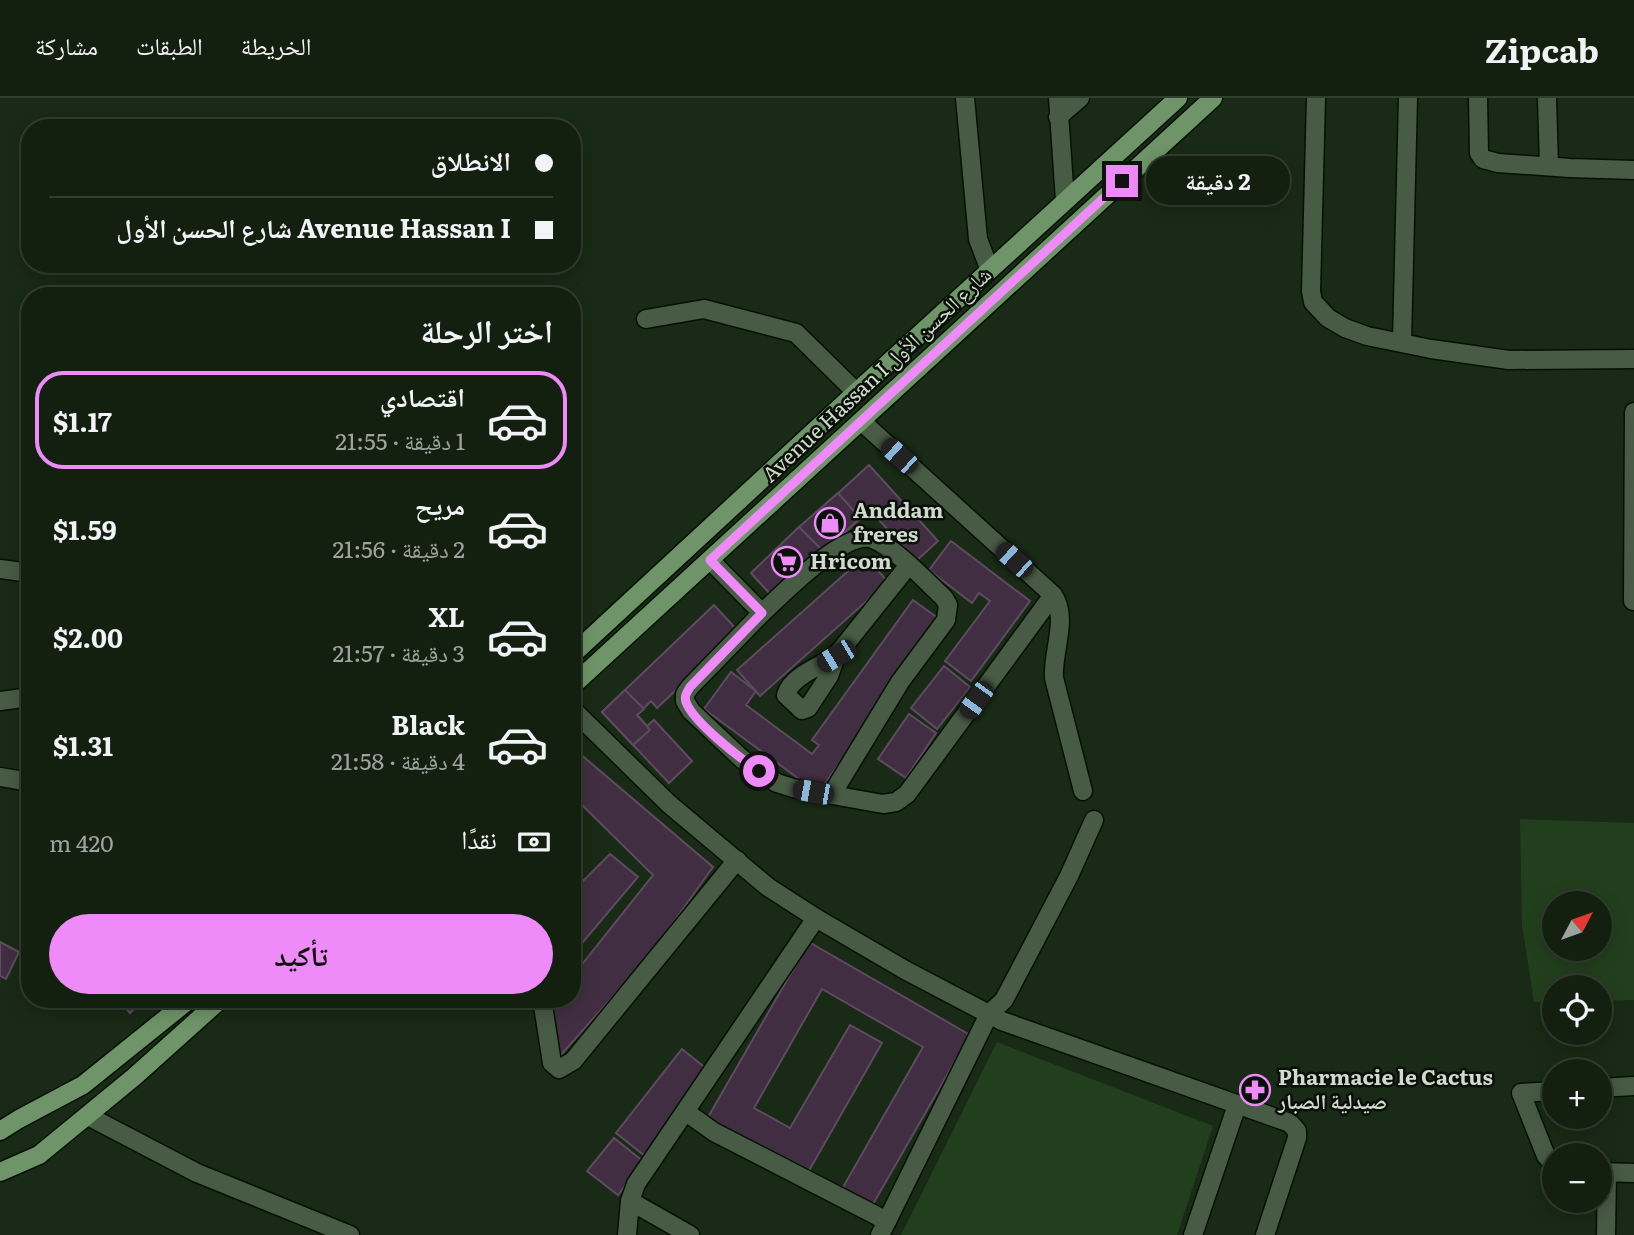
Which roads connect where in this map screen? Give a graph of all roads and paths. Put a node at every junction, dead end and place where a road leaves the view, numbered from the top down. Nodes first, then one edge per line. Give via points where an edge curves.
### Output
1 (965, 98) edge
2 (1058, 98) edge
3 (1080, 98) edge
4 (1178, 98) edge
5 (1213, 98) edge
6 (1316, 98) edge
7 (1408, 98) edge
8 (1478, 98) edge
9 (1547, 98) edge
10 (1058, 117) junction
11 (1549, 166) junction
12 (1634, 170) edge
13 (1065, 201) junction
14 (989, 268) junction
15 (646, 319) dead end
16 (1402, 342) junction
17 (1634, 359) edge
18 (857, 393) junction
19 (1634, 412) edge
20 (861, 421) junction
21 (710, 560) junction
22 (908, 566) junction
23 (0, 569) edge
24 (21, 572) edge
25 (1053, 595) junction
26 (1633, 601) edge
27 (762, 613) junction
28 (581, 647) edge
29 (836, 656) dead end
30 (581, 678) edge
31 (21, 698) edge
32 (0, 701) edge
33 (581, 718) edge
34 (0, 777) edge
35 (21, 780) edge
36 (1083, 791) dead end
37 (832, 794) junction
38 (1094, 820) dead end
39 (737, 860) junction
40 (816, 918) junction
41 (179, 1008) edge
42 (211, 1008) edge
43 (543, 1008) edge
44 (989, 1014) junction
45 (1634, 1086) edge
46 (1612, 1087) edge
47 (1542, 1092) edge
48 (70, 1093) junction
49 (1237, 1105) junction
50 (686, 1112) junction
51 (88, 1116) junction
52 (0, 1131) edge
53 (1542, 1146) edge
54 (6, 1165) edge
55 (1612, 1172) edge
56 (1634, 1173) edge
57 (630, 1201) junction
58 (1605, 1213) edge
59 (883, 1228) edge
60 (339, 1233) edge
61 (627, 1235) edge
62 (690, 1235) edge
63 (1193, 1235) edge
64 (1265, 1235) edge
65 (1606, 1235) edge

1 - 14 street via 978,239
2 - 10 street
3 - 10 street
4 - 13 main road
5 - 20 main road, Avenue Hassan I شارع الحسن الأول
6 - 16 street via 1313,302 1345,328
7 - 16 street
8 - 11 street via 1480,157
9 - 11 street
10 - 13 street
11 - 12 street
13 - 14 main road
14 - 18 main road
15 - 18 street via 704,309 796,333
16 - 17 street via 1509,360
18 - 28 main road
19 - 26 street
20 - 21 main road, Avenue Hassan I شارع الحسن الأول
20 - 25 street
21 - 27 street
21 - 30 main road, Avenue Hassan I شارع الحسن الأول
22 - 27 street via 872,539 853,539 835,549
22 - 29 street
22 - 37 street via 944,598 946,620 900,682
23 - 24 street
25 - 36 street via 1060,616 1054,678
25 - 37 street via 907,794 883,804
27 - 37 street via 690,687 685,701 711,733 777,783
31 - 32 street
33 - 39 street via 669,804
34 - 35 street
38 - 44 street via 1004,1000
39 - 40 street
39 - 43 street via 573,1061 559,1069 552,1063
40 - 44 street
40 - 50 street
41 - 48 main road
42 - 51 main road
44 - 49 street
44 - 59 street
45 - 46 street
47 - 53 street via 1521,1093
48 - 51 main road via 88,1102
48 - 52 main road
49 - 63 street
49 - 64 street via 1290,1123 1297,1131
50 - 57 street
50 - 59 street
51 - 54 main road via 40,1155
51 - 60 street via 197,1173
55 - 56 street
57 - 61 street
57 - 62 street
58 - 65 street

